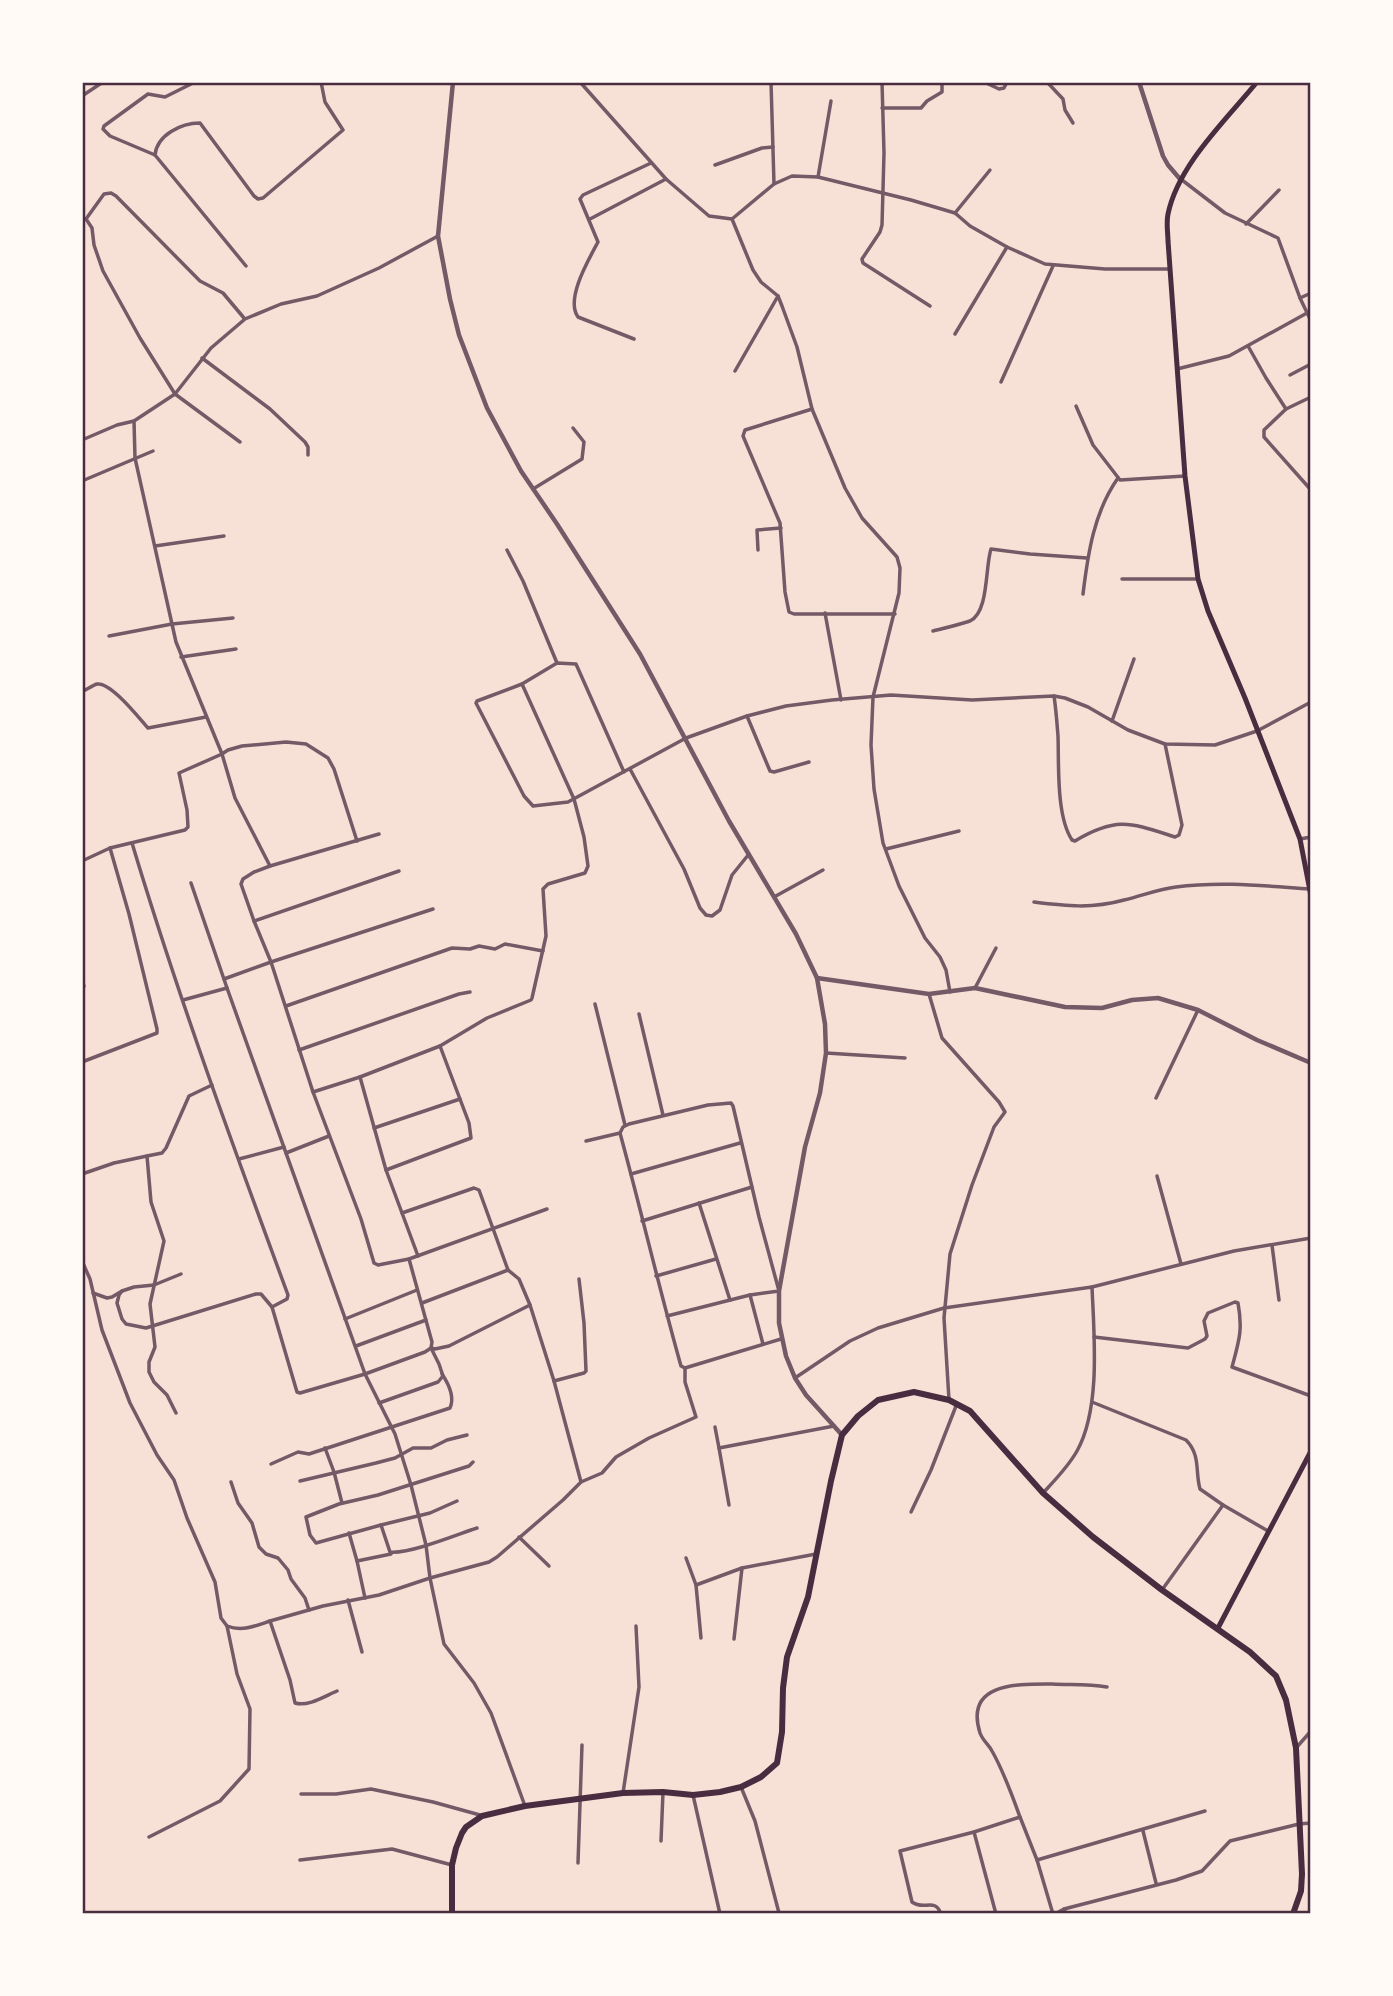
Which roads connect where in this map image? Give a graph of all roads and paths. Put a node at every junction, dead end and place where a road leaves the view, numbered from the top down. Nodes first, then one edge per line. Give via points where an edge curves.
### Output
1 (103, 82) edge
2 (195, 82) edge
3 (321, 82) edge
4 (453, 82) edge
5 (580, 82) edge
6 (771, 82) edge
7 (882, 82) edge
8 (942, 82) edge
9 (985, 82) edge
10 (1007, 82) edge
11 (1047, 82) edge
12 (1139, 82) edge
13 (1257, 82) edge
14 (82, 96) edge
15 (831, 101) dead end
16 (882, 108) junction
17 (1073, 123) dead end
18 (773, 147) junction
19 (155, 155) junction
20 (651, 163) junction
21 (715, 164) dead end
22 (990, 170) dead end
23 (818, 177) junction
24 (666, 179) junction
25 (1180, 179) junction
26 (774, 184) junction
27 (1279, 190) dead end
28 (882, 192) junction
29 (954, 213) junction
30 (84, 219) edge
31 (589, 219) junction
32 (732, 219) junction
33 (1246, 224) junction
34 (439, 236) junction
35 (1007, 247) junction
36 (246, 265) dead end
37 (1053, 266) junction
38 (1170, 269) junction
39 (1311, 293) edge
40 (778, 296) junction
41 (1300, 298) junction
42 (930, 306) dead end
43 (1307, 313) junction
44 (244, 319) junction
45 (1311, 321) edge
46 (955, 334) dead end
47 (634, 339) dead end
48 (1248, 346) junction
49 (202, 358) junction
50 (1311, 364) edge
51 (1177, 369) junction
52 (735, 371) dead end
53 (1290, 375) dead end
54 (1001, 382) dead end
55 (175, 394) junction
56 (1311, 397) edge
57 (1076, 406) dead end
58 (811, 409) junction
59 (1286, 409) junction
60 (134, 421) junction
61 (573, 428) dead end
62 (82, 440) edge
63 (240, 442) dead end
64 (153, 451) dead end
65 (307, 455) dead end
66 (135, 458) junction
67 (1185, 476) junction
68 (1118, 478) junction
69 (82, 481) edge
70 (533, 488) junction
71 (1311, 489) edge
72 (781, 528) junction
73 (224, 536) dead end
74 (155, 545) junction
75 (507, 550) dead end
76 (758, 550) dead end
77 (1087, 558) junction
78 (1122, 579) dead end
79 (1198, 579) junction
80 (1083, 593) dead end
81 (825, 612) junction
82 (895, 614) junction
83 (233, 618) dead end
84 (172, 624) junction
85 (933, 631) dead end
86 (109, 636) dead end
87 (236, 649) dead end
88 (181, 657) junction
89 (1134, 659) dead end
90 (557, 663) junction
91 (522, 684) junction
92 (82, 692) edge
93 (1054, 696) junction
94 (873, 697) junction
95 (841, 699) junction
96 (1311, 702) edge
97 (747, 716) junction
98 (207, 717) junction
99 (1112, 721) junction
100 (1257, 730) junction
101 (686, 738) junction
102 (1165, 744) junction
103 (222, 754) junction
104 (810, 762) dead end
105 (630, 769) junction
106 (624, 772) junction
107 (574, 799) junction
108 (959, 831) dead end
109 (379, 834) dead end
110 (1311, 837) edge
111 (1300, 839) junction
112 (358, 841) junction
113 (132, 843) junction
114 (110, 848) junction
115 (886, 849) junction
116 (749, 854) junction
117 (82, 861) edge
118 (270, 866) junction
119 (822, 870) dead end
120 (399, 871) dead end
121 (191, 883) dead end
122 (1310, 889) edge
123 (1311, 896) edge
124 (774, 897) junction
125 (1034, 902) dead end
126 (433, 909) dead end
127 (254, 921) junction
128 (996, 948) dead end
129 (542, 951) junction
130 (271, 962) junction
131 (817, 978) junction
132 (224, 979) junction
133 (82, 980) edge
134 (84, 986) edge
135 (227, 988) junction
136 (975, 988) junction
137 (470, 992) dead end
138 (950, 992) junction
139 (929, 994) junction
140 (183, 1000) junction
141 (595, 1004) dead end
142 (286, 1006) junction
143 (1198, 1010) junction
144 (639, 1014) dead end
145 (440, 1046) junction
146 (299, 1050) junction
147 (826, 1053) junction
148 (905, 1058) dead end
149 (82, 1062) edge
150 (1311, 1063) edge
151 (360, 1077) junction
152 (212, 1085) junction
153 (313, 1091) junction
154 (1157, 1098) dead end
155 (460, 1099) junction
156 (663, 1115) junction
157 (625, 1125) junction
158 (374, 1128) junction
159 (620, 1133) junction
160 (329, 1136) junction
161 (586, 1141) dead end
162 (741, 1143) junction
163 (284, 1147) junction
164 (286, 1153) junction
165 (147, 1156) junction
166 (239, 1159) junction
167 (386, 1170) junction
168 (82, 1174) edge
169 (631, 1174) junction
170 (1157, 1176) dead end
171 (752, 1187) junction
172 (699, 1203) junction
173 (547, 1209) dead end
174 (402, 1213) junction
175 (642, 1221) junction
176 (492, 1228) junction
177 (1311, 1238) edge
178 (1272, 1245) junction
179 (418, 1256) junction
180 (408, 1259) junction
181 (716, 1259) junction
182 (82, 1261) edge
183 (1181, 1264) junction
184 (508, 1270) junction
185 (181, 1274) dead end
186 (656, 1276) junction
187 (579, 1279) dead end
188 (154, 1285) junction
189 (1092, 1287) junction
190 (417, 1290) junction
191 (122, 1291) junction
192 (779, 1291) junction
193 (93, 1293) junction
194 (750, 1295) junction
195 (730, 1300) junction
196 (1279, 1300) dead end
197 (422, 1304) junction
198 (530, 1304) junction
199 (272, 1307) junction
200 (944, 1308) junction
201 (667, 1317) junction
202 (345, 1319) junction
203 (426, 1320) junction
204 (153, 1326) junction
205 (1094, 1337) junction
206 (781, 1339) junction
207 (763, 1343) junction
208 (356, 1346) junction
209 (431, 1348) junction
210 (685, 1368) junction
211 (365, 1374) junction
212 (442, 1374) junction
213 (795, 1378) junction
214 (554, 1381) junction
215 (1311, 1396) edge
216 (949, 1399) junction
217 (1092, 1402) junction
218 (379, 1403) junction
219 (957, 1404) junction
220 (176, 1413) dead end
221 (834, 1426) junction
222 (392, 1427) junction
223 (715, 1427) dead end
224 (467, 1435) dead end
225 (842, 1435) junction
226 (326, 1448) junction
227 (719, 1448) junction
228 (1311, 1451) edge
229 (401, 1454) junction
230 (472, 1462) dead end
231 (271, 1464) dead end
232 (334, 1472) junction
233 (300, 1481) dead end
234 (231, 1482) dead end
235 (581, 1482) junction
236 (411, 1485) junction
237 (1043, 1493) junction
238 (457, 1501) dead end
239 (342, 1503) junction
240 (729, 1505) dead end
241 (1223, 1506) junction
242 (911, 1512) dead end
243 (419, 1516) junction
244 (381, 1525) junction
245 (477, 1528) dead end
246 (1268, 1531) junction
247 (349, 1533) junction
248 (519, 1537) junction
249 (426, 1545) junction
250 (393, 1553) junction
251 (818, 1553) junction
252 (686, 1558) dead end
253 (356, 1561) junction
254 (549, 1566) dead end
255 (742, 1568) junction
256 (430, 1578) junction
257 (696, 1585) junction
258 (1162, 1590) junction
259 (365, 1598) junction
260 (348, 1601) junction
261 (309, 1610) junction
262 (270, 1621) junction
263 (227, 1626) junction
264 (636, 1626) dead end
265 (1218, 1628) junction
266 (701, 1638) dead end
267 (734, 1639) dead end
268 (362, 1652) dead end
269 (1107, 1687) dead end
270 (337, 1690) dead end
271 (1311, 1731) edge
272 (582, 1745) dead end
273 (1296, 1748) junction
274 (741, 1787) junction
275 (663, 1792) junction
276 (623, 1793) junction
277 (301, 1794) dead end
278 (693, 1795) junction
279 (580, 1797) junction
280 (525, 1806) junction
281 (1205, 1811) dead end
282 (482, 1816) junction
283 (1020, 1817) junction
284 (1299, 1824) junction
285 (1311, 1824) edge
286 (1143, 1831) junction
287 (974, 1832) junction
288 (149, 1838) dead end
289 (661, 1841) dead end
290 (300, 1860) dead end
291 (1037, 1860) junction
292 (578, 1863) dead end
293 (452, 1865) junction
294 (1156, 1884) junction
295 (1065, 1911) edge
296 (779, 1913) edge
297 (452, 1914) edge
298 (720, 1914) edge
299 (941, 1914) edge
300 (996, 1914) edge
301 (1054, 1914) edge
302 (1293, 1914) edge

1 - 14 street
2 - 19 street via 164,97 149,94 104,126 110,136
3 - 19 street via 325,102 344,130 263,198 254,196 200,123 164,136
4 - 34 street
5 - 20 street
6 - 18 street
7 - 16 street
8 - 16 street via 942,92 921,108
9 - 10 street via 999,89
11 - 17 street via 1063,99
12 - 25 street via 1163,156
13 - 25 main road
15 - 23 street
16 - 28 street
18 - 21 street
18 - 26 street
19 - 36 street
20 - 24 street
20 - 31 street via 581,195
22 - 29 street
23 - 26 street via 792,176
23 - 28 street
24 - 31 street
24 - 32 street via 709,216
25 - 33 street
25 - 38 main road via 1168,215
26 - 32 street
27 - 33 street
28 - 29 street
28 - 42 street via 882,225 863,263
29 - 35 street
30 - 44 street via 104,194 116,196 200,281 223,293
30 - 55 street via 92,228 103,271
31 - 47 street via 598,242 583,273 574,309 578,317
32 - 40 street via 759,280
33 - 41 street via 1278,238
34 - 44 street via 317,296
34 - 70 street via 450,299 472,371 487,408
35 - 37 street
35 - 46 street
37 - 38 street
37 - 54 street
38 - 51 main road
39 - 41 street
40 - 52 street
40 - 58 street via 797,347
41 - 43 street
43 - 45 street
43 - 48 street
44 - 49 street
48 - 51 street via 1229,356
48 - 59 street
49 - 55 street
49 - 65 street via 296,433 308,447
50 - 53 street
51 - 67 main road
55 - 60 street
55 - 63 street
56 - 59 street
57 - 68 street via 1093,444
58 - 72 street via 743,433
58 - 82 street via 856,508 897,557 901,574
59 - 71 street via 1264,430 1264,437
60 - 62 street
60 - 66 street
61 - 70 street via 584,442 582,459
64 - 66 street
66 - 69 street
66 - 74 street
67 - 68 street
67 - 79 main road
68 - 77 street via 1098,514
70 - 101 street via 640,654
72 - 76 street via 757,530
72 - 81 street via 789,612
73 - 74 street
74 - 84 street
75 - 90 street
77 - 80 street
77 - 85 street via 991,549 980,611 973,620
78 - 79 street
79 - 100 main road
81 - 82 street
81 - 95 street
82 - 94 street
83 - 84 street
84 - 86 street
84 - 88 street
87 - 88 street
88 - 98 street
89 - 99 street
90 - 91 street
90 - 106 street via 578,665
91 - 107 street
91 - 107 street via 476,703 530,805
92 - 98 street via 97,684 106,686 148,728
93 - 94 street via 972,700
93 - 99 street
93 - 102 street via 1058,773 1065,829 1072,840 1119,823 1179,835 1182,825
94 - 95 street
94 - 115 street via 874,789
95 - 97 street
96 - 100 street
97 - 101 street
97 - 104 street via 770,771
98 - 103 street
99 - 102 street
100 - 102 street via 1218,745
100 - 111 main road
101 - 105 street
101 - 116 street
103 - 112 street via 242,746 286,742 316,749 334,769
103 - 113 street via 179,773 186,830
103 - 118 street via 235,797
105 - 106 street
105 - 116 street via 706,915 720,910 732,875
106 - 107 street
107 - 129 street via 587,869 543,889 547,931
108 - 115 street
109 - 112 street
110 - 111 street
111 - 122 main road
112 - 118 street
113 - 114 street
113 - 140 street
114 - 117 street
114 - 149 street via 157,1033
115 - 138 street via 912,916 946,970
116 - 124 street
118 - 127 street via 241,884
119 - 124 street
120 - 127 street
121 - 132 street
122 - 123 main road
122 - 125 street via 1217,884 1151,891 1096,905
124 - 131 street
126 - 130 street
127 - 130 street
128 - 136 street
129 - 142 street via 505,944 495,949 453,948
129 - 145 street via 531,1000 493,1015
130 - 132 street
130 - 142 street
131 - 139 street
131 - 147 street
132 - 135 street
133 - 134 street
135 - 140 street
135 - 163 street
136 - 138 street
136 - 143 street via 1065,1007 1101,1008 1154,997
137 - 146 street
138 - 139 street
139 - 200 street via 942,1038 1005,1112 994,1127 950,1254
140 - 152 street
141 - 157 street
142 - 146 street
143 - 150 street
143 - 154 street
144 - 156 street
145 - 151 street
145 - 155 street
146 - 153 street
147 - 148 street
147 - 192 street
151 - 153 street
151 - 158 street
152 - 165 street via 188,1096 163,1153
152 - 166 street
153 - 160 street
155 - 158 street
155 - 167 street via 471,1138
156 - 157 street
156 - 162 street via 731,1103
157 - 159 street
158 - 167 street
159 - 161 street
159 - 169 street
160 - 164 street
160 - 180 street via 373,1263
162 - 169 street
162 - 171 street
163 - 164 street
163 - 166 street
164 - 202 street
165 - 168 street
165 - 188 street via 151,1202 164,1241
166 - 199 street via 288,1295
167 - 174 street
169 - 175 street
170 - 183 street
171 - 172 street
171 - 192 street
172 - 175 street
172 - 181 street
173 - 176 street
174 - 176 street via 477,1189
174 - 179 street
175 - 186 street
176 - 179 street
176 - 184 street
177 - 178 street
178 - 183 street
178 - 196 street
179 - 180 street
180 - 190 street
181 - 186 street
181 - 195 street
182 - 193 street
183 - 189 street
184 - 197 street
184 - 198 street via 519,1279
185 - 188 street
186 - 201 street
187 - 214 street via 586,1371
188 - 191 street
188 - 204 street via 150,1304
189 - 200 street
189 - 205 street
190 - 197 street
190 - 202 street
191 - 193 street via 107,1298
191 - 204 street via 117,1303 126,1324
192 - 194 street
192 - 206 street
193 - 263 street via 130,1403 174,1480 215,1582 221,1618
194 - 195 street
194 - 207 street
195 - 201 street
197 - 203 street
198 - 209 street via 449,1346
198 - 214 street
199 - 204 street via 258,1294
199 - 211 street via 299,1393
200 - 213 street via 850,1341
200 - 216 street
201 - 210 street
202 - 208 street
203 - 208 street
203 - 209 street
204 - 220 street via 155,1348 149,1372
205 - 215 street via 1188,1348 1207,1336 1208,1313 1235,1302 1242,1323 1232,1367
205 - 217 street
206 - 207 street
206 - 213 street
207 - 210 street
208 - 211 street
209 - 211 street
209 - 212 street
210 - 235 street via 696,1417 649,1438 616,1457 602,1473
211 - 218 street
212 - 218 street via 438,1382
212 - 222 street via 450,1408
213 - 221 street
214 - 235 street
216 - 219 highway
216 - 225 highway via 918,1391 884,1397
217 - 237 street via 1078,1450
217 - 241 street via 1186,1440 1198,1459 1200,1489
218 - 222 street
219 - 237 highway via 975,1417
219 - 242 street
221 - 225 street
221 - 227 street
222 - 226 street
222 - 229 street
223 - 227 street
224 - 229 street
225 - 251 highway
226 - 231 street via 309,1454 298,1452
226 - 232 street
227 - 240 street
228 - 246 main road
229 - 232 street
229 - 236 street
230 - 236 street
232 - 233 street
232 - 239 street
234 - 261 street via 259,1547 288,1570
235 - 248 street
236 - 239 street
236 - 243 street
237 - 258 highway
238 - 243 street
239 - 247 street via 307,1516 310,1535 316,1543
241 - 246 street
241 - 258 street
243 - 244 street
243 - 249 street
244 - 247 street
244 - 250 street
245 - 249 street
246 - 265 main road
247 - 253 street
248 - 254 street
248 - 256 street via 489,1562
249 - 250 street
249 - 256 street
250 - 253 street
251 - 255 street
251 - 274 highway via 787,1657 778,1759 761,1777
252 - 257 street
253 - 259 street
255 - 257 street
255 - 267 street
256 - 259 street
256 - 280 street via 444,1644 491,1713
257 - 266 street
258 - 265 highway
259 - 260 street
260 - 261 street
260 - 268 street
261 - 262 street
262 - 263 street via 244,1629
262 - 270 street via 295,1703
263 - 288 street via 250,1709 248,1769 220,1801
264 - 276 street via 639,1687
265 - 273 highway via 1276,1676
269 - 283 street via 1012,1685 981,1700 977,1712 980,1733 992,1749
271 - 273 street
272 - 279 street
273 - 284 highway
274 - 278 highway
274 - 296 street via 755,1821
275 - 276 highway
275 - 278 highway
275 - 289 street
276 - 279 highway
277 - 282 street via 371,1789
278 - 298 street
279 - 280 highway
279 - 292 street
280 - 282 highway
281 - 286 street
282 - 293 highway via 461,1833
283 - 287 street
283 - 291 street
284 - 285 street
284 - 294 street via 1230,1841 1202,1871
284 - 302 highway via 1302,1885
286 - 291 street
286 - 294 street
287 - 299 street via 900,1851 912,1902 935,1905
287 - 300 street
290 - 293 street via 392,1849
291 - 301 street
293 - 297 highway
294 - 295 street
295 - 301 street

